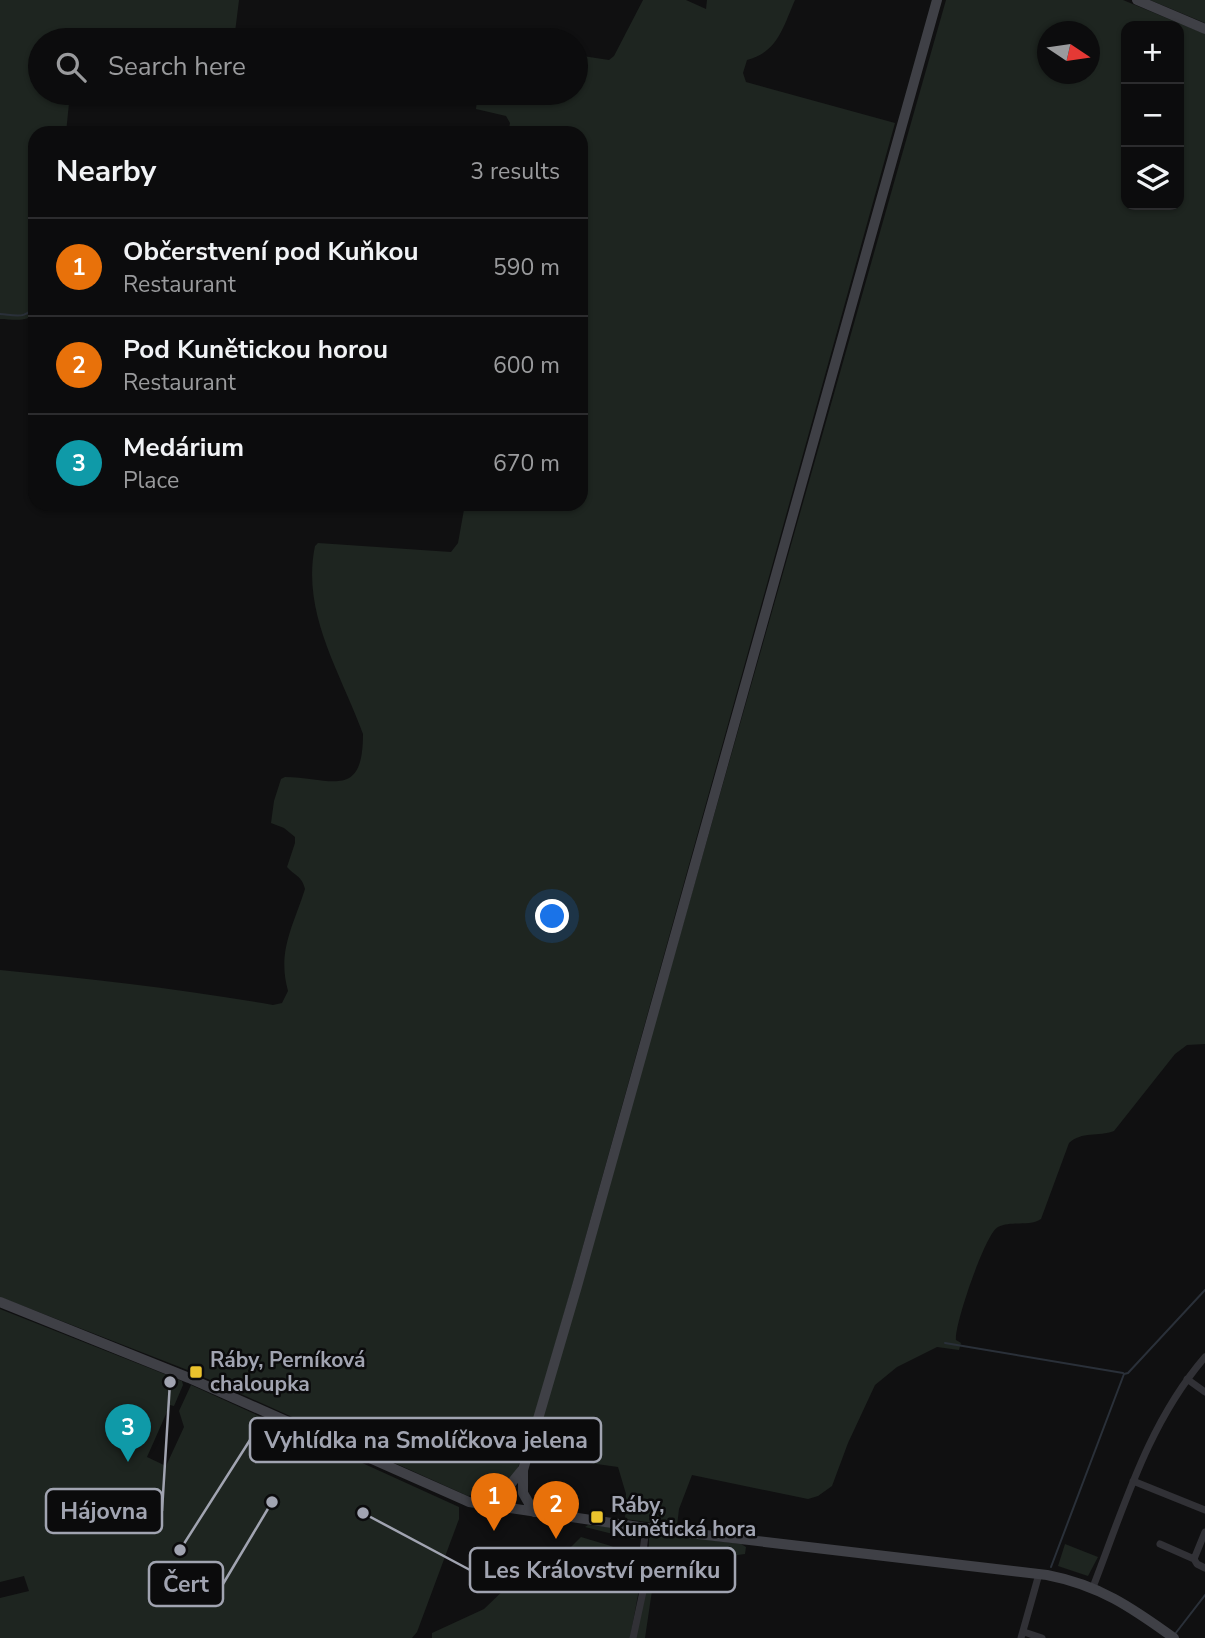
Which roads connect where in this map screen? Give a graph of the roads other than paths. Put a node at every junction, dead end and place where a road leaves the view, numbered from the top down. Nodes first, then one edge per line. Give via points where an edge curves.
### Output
1 (937, 0) edge
2 (1136, 0) edge
3 (1205, 29) edge
4 (0, 1302) edge
5 (1205, 1357) edge
6 (1187, 1379) junction
7 (1205, 1392) edge
8 (523, 1470) junction
9 (1133, 1481) junction
10 (484, 1503) junction
11 (1205, 1510) edge
12 (534, 1512) junction
13 (646, 1528) junction
14 (1205, 1532) edge
15 (1160, 1544) dead end
16 (1194, 1559) junction
17 (1205, 1568) edge
18 (1039, 1574) junction
19 (1093, 1587) junction
20 (1022, 1635) edge
21 (1168, 1636) edge
22 (634, 1638) edge
23 (1042, 1638) edge

1 - 8 street
2 - 3 street
4 - 10 street via 189,1378 463,1500
5 - 6 street
6 - 7 street
6 - 9 street via 1167,1409
8 - 10 street via 506,1490
8 - 12 street via 523,1493
9 - 11 street
9 - 19 street
10 - 12 street
12 - 13 street
13 - 18 street
13 - 22 street via 643,1551 647,1573
14 - 16 street
15 - 16 street
16 - 17 street
18 - 19 street
18 - 20 street
19 - 21 street
20 - 23 street

